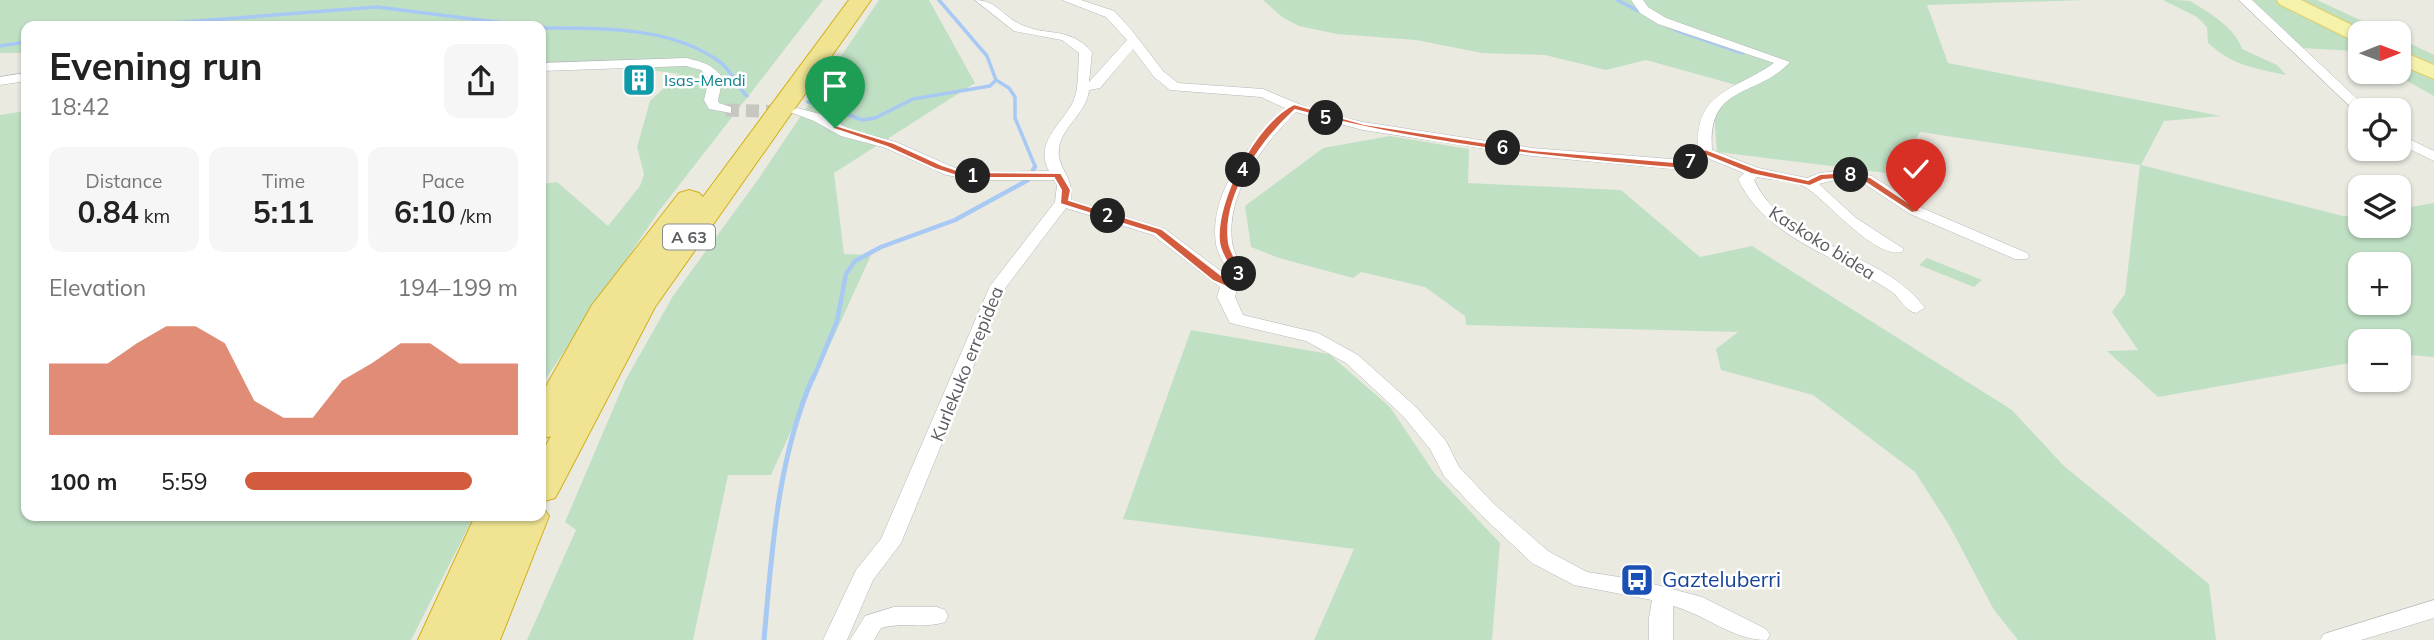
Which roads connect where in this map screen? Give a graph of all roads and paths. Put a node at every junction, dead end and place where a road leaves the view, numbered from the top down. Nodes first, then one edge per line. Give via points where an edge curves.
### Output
1 (841, 0) edge
2 (860, 0) edge
3 (981, 0) edge
4 (1068, 0) edge
5 (1637, 0) edge
6 (2245, 0) edge
7 (2286, 0) edge
8 (2348, 31) edge
9 (1133, 42) junction
10 (2412, 62) edge
11 (546, 67) edge
12 (2434, 72) edge
13 (21, 78) edge
14 (0, 80) edge
15 (1082, 88) junction
16 (2349, 98) edge
17 (1294, 107) junction
18 (726, 110) dead end
19 (797, 112) tunnel mouth
20 (2411, 145) edge
21 (1705, 152) junction
22 (2434, 157) edge
23 (1755, 172) junction
24 (1057, 175) junction
25 (1810, 183) junction
26 (1063, 202) junction
27 (1896, 249) dead end
28 (2021, 256) dead end
29 (1229, 285) junction
30 (1916, 308) dead end
31 (546, 418) edge
32 (546, 480) edge
33 (493, 521) edge
34 (527, 521) edge
35 (1664, 595) junction
36 (2434, 609) edge
37 (937, 616) dead end
38 (1758, 635) dead end
39 (440, 640) edge
40 (478, 640) edge
41 (835, 640) edge
42 (862, 640) edge
43 (1661, 640) edge
44 (2332, 640) edge

1 - 31 highway, A 63 via 608,305
2 - 32 highway, A 63 via 639,306
3 - 15 street via 1018,28 1050,32 1078,43 1086,52
4 - 9 street via 1110,14
5 - 21 street via 1662,21 1784,62 1716,103 1702,137
6 - 16 street
7 - 8 main road
9 - 15 street via 1096,85
9 - 17 street via 1167,84 1184,89 1249,90
10 - 12 main road
11 - 18 street via 698,64 716,78 714,106
13 - 14 street
15 - 24 street via 1077,109 1054,140 1051,158
17 - 21 street via 1349,124 1532,152 1674,165 1698,160
17 - 29 street via 1270,128 1245,164 1225,213 1224,242 1240,283
19 - 24 street via 951,172
20 - 22 street
21 - 23 street
23 - 25 street
23 - 30 street, Kaskoko bidea via 1746,179 1748,190 1763,206 1840,258 1900,290
24 - 26 street via 1066,190
25 - 27 street via 1850,221
25 - 28 street via 1839,175 1867,179 1916,211
26 - 29 street via 1159,232
26 - 41 street, Kurlekuko errepidea via 998,286 890,543 864,576
29 - 35 street via 1226,297 1236,319 1312,337 1352,359 1410,412 1439,446 1451,471 1540,557 1582,579
33 - 39 highway
34 - 40 highway
35 - 38 street via 1693,603
35 - 43 street
36 - 44 street
37 - 42 street via 894,616 873,622

